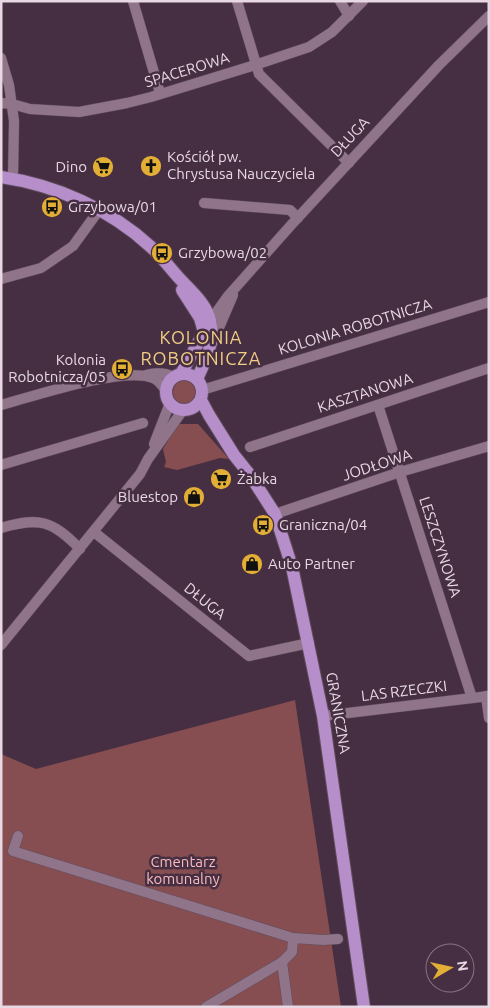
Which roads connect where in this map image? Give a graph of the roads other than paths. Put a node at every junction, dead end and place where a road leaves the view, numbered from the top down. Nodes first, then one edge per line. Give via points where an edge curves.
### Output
1 (133, 1) edge
2 (237, 1) edge
3 (340, 1) edge
4 (363, 1) edge
5 (349, 16) junction
6 (489, 16) edge
7 (1, 58) edge
8 (255, 65) junction
9 (160, 93) junction
10 (6, 103) edge
11 (349, 163) junction
12 (7, 177) edge
13 (204, 204) dead end
14 (100, 210) junction
15 (298, 218) junction
16 (159, 255) junction
17 (1, 279) edge
18 (238, 284) junction
19 (224, 300) junction
20 (200, 301) junction
21 (489, 302) edge
22 (210, 319) junction
23 (204, 332) junction
24 (212, 345) junction
25 (489, 368) edge
26 (143, 376) junction
27 (178, 376) junction
28 (168, 397) junction
29 (195, 397) junction
30 (1, 405) edge
31 (378, 405) junction
32 (142, 423) dead end
33 (250, 446) dead end
34 (489, 446) edge
35 (148, 459) junction
36 (1, 465) edge
37 (400, 472) junction
38 (274, 514) junction
39 (1, 528) edge
40 (94, 532) junction
41 (80, 548) junction
42 (309, 643) junction
43 (1, 645) edge
44 (487, 696) edge
45 (472, 698) junction
46 (323, 716) junction
47 (489, 718) edge
48 (18, 836) dead end
49 (293, 938) junction
50 (338, 939) dead end
51 (282, 962) junction
52 (206, 1007) edge
53 (288, 1007) edge
54 (364, 1007) edge

1 - 9 street
2 - 8 street
3 - 5 street
4 - 5 street, SPACEROWA
5 - 8 street, SPACEROWA via 309,47
6 - 11 street, DŁUGA via 438,65
7 - 10 street via 9,85
8 - 9 street, SPACEROWA
8 - 11 street via 262,78
9 - 10 street, SPACEROWA via 88,111 30,109
10 - 12 street via 14,121
11 - 15 street, DŁUGA
12 - 14 main road via 67,194
13 - 15 street via 290,210
14 - 16 main road
14 - 17 street via 74,246 41,268
15 - 18 street, DŁUGA
16 - 20 main road
16 - 23 main road via 200,318
18 - 19 street, DŁUGA
18 - 24 street, DŁUGA
19 - 20 street
19 - 22 street, DŁUGA
20 - 22 main road
21 - 29 street, KOLONIA ROBOTNICZA
22 - 23 street, DŁUGA
22 - 24 main road
23 - 27 main road, DŁUGA
24 - 29 main road, DŁUGA
25 - 31 street, KASZTANOWA
26 - 27 street via 154,373
26 - 28 street via 159,382
26 - 30 street via 85,382
27 - 28 main road, DŁUGA via 169,384
27 - 29 main road via 190,375
28 - 29 main road
28 - 35 street, DŁUGA
29 - 35 street, DŁUGA
29 - 38 main road, GRANICZNA
31 - 33 street, KASZTANOWA
31 - 37 street, LESZCZYNOWA
32 - 36 street
34 - 37 street, JODŁOWA
35 - 40 street, DŁUGA
37 - 38 street, JODŁOWA
37 - 45 street, LESZCZYNOWA
38 - 42 main road, GRANICZNA via 292,567
39 - 41 street via 23,521 38,521 52,526
40 - 41 street, DŁUGA
40 - 42 street, DŁUGA via 249,656
41 - 43 street, DŁUGA
42 - 46 main road, GRANICZNA
44 - 45 street, LAS RZECZKI
44 - 47 street
45 - 46 street, LAS RZECZKI
46 - 54 main road, GRANICZNA
48 - 49 street via 14,850
49 - 50 street
49 - 51 street via 292,952
51 - 52 street
51 - 53 street

